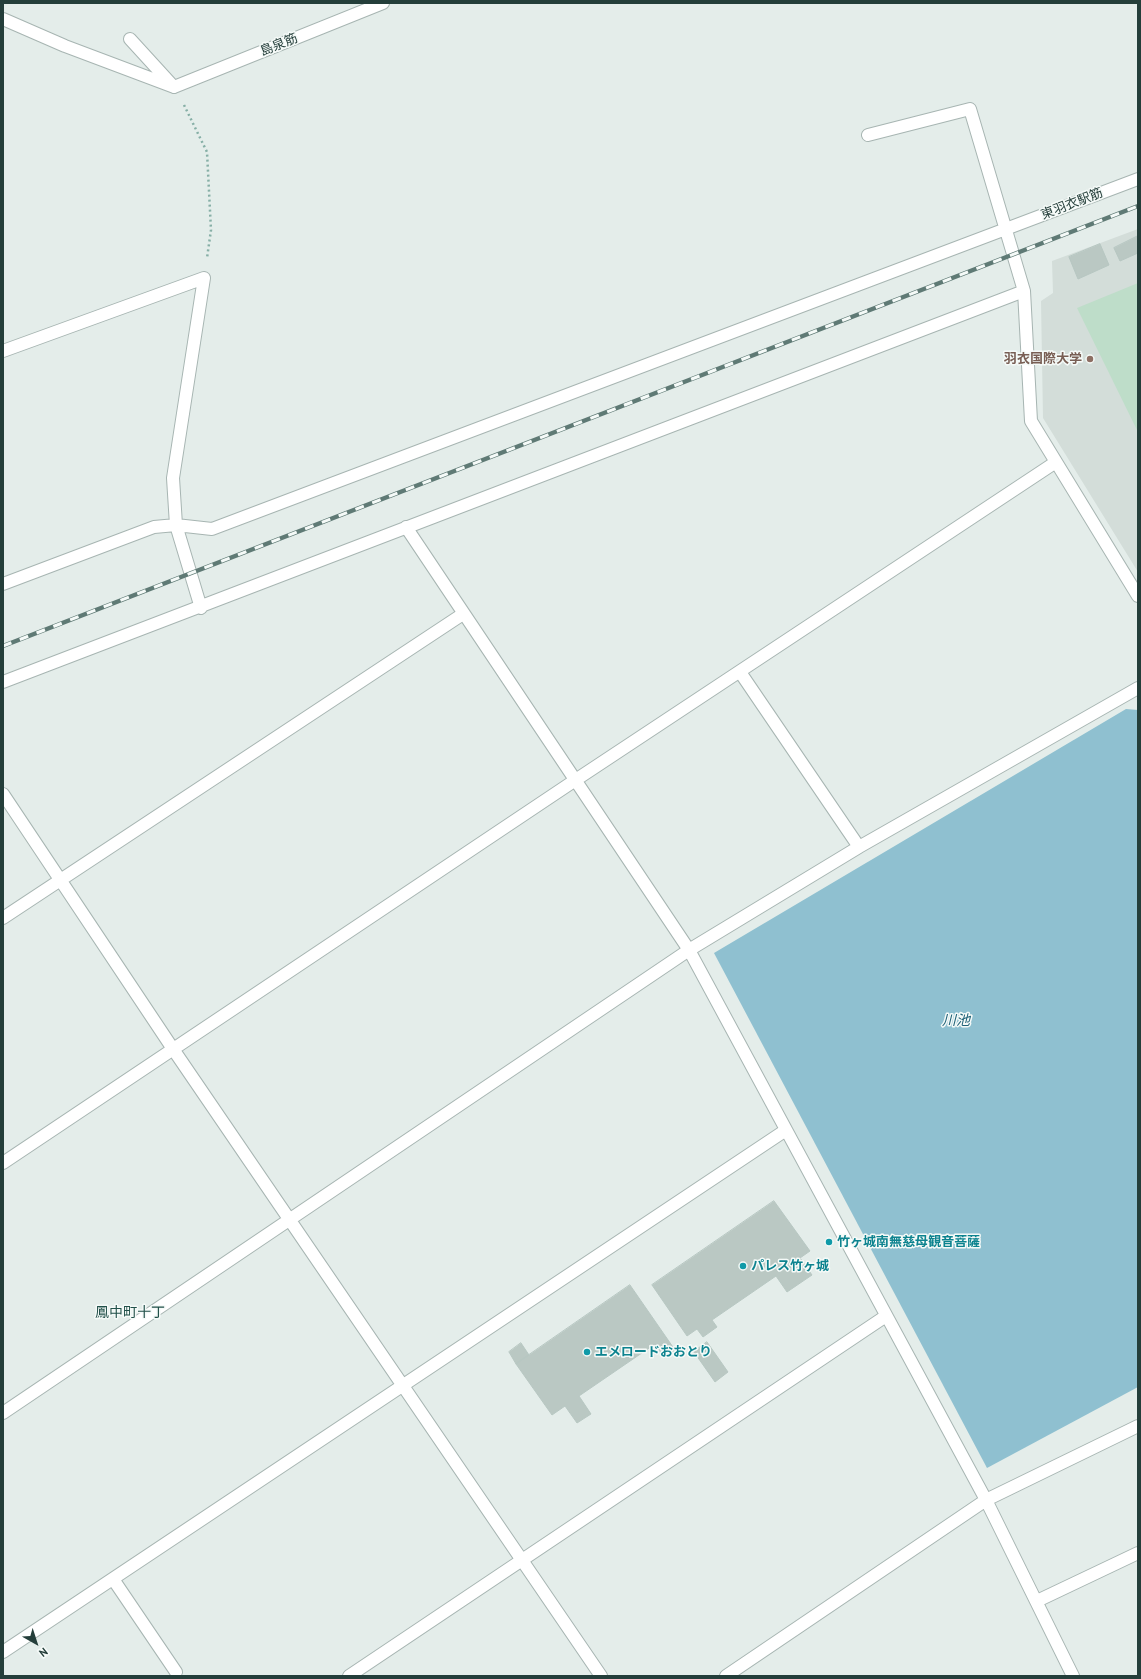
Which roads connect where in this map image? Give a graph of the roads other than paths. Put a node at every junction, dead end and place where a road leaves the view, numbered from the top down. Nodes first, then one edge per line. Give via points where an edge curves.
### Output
1 (384, 3) edge
2 (3, 19) edge
3 (130, 39) dead end
4 (174, 87) junction
5 (868, 135) dead end
6 (1138, 179) edge
7 (1006, 229) junction
8 (1024, 291) junction
9 (3, 351) edge
10 (1056, 462) junction
11 (176, 525) junction
12 (406, 527) junction
13 (3, 584) edge
14 (1138, 596) edge
15 (201, 608) junction
16 (463, 614) junction
17 (740, 672) junction
18 (3, 682) edge
19 (1138, 688) edge
20 (574, 781) junction
21 (3, 794) edge
22 (859, 847) junction
23 (60, 880) junction
24 (3, 918) edge
25 (689, 950) junction
26 (173, 1049) junction
27 (786, 1130) junction
28 (3, 1163) edge
29 (290, 1221) junction
30 (886, 1316) junction
31 (402, 1386) junction
32 (3, 1413) edge
33 (1138, 1426) edge
34 (986, 1500) junction
35 (1138, 1553) edge
36 (522, 1561) junction
37 (113, 1579) junction
38 (1037, 1601) junction
39 (3, 1652) edge
40 (176, 1672) dead end
41 (349, 1676) edge
42 (601, 1676) edge
43 (726, 1676) edge
44 (1073, 1676) edge

1 - 4 street, 島泉筋
2 - 4 street via 65,46
3 - 4 street
5 - 7 street via 970,109
6 - 7 street, 東羽衣駅筋
7 - 8 street
7 - 11 street, 東羽衣駅筋 via 212,529
8 - 10 street via 1031,421
8 - 12 street
9 - 11 street via 204,278 173,478
10 - 14 street
10 - 17 street
11 - 13 street, 東羽衣駅筋 via 154,527
11 - 15 street
12 - 15 street
12 - 16 street
15 - 18 street
16 - 20 street
16 - 23 street
17 - 20 street
17 - 22 street
19 - 22 street
20 - 25 street
20 - 26 street
21 - 23 street
22 - 25 street
23 - 24 street
23 - 26 street
25 - 27 street
25 - 29 street
26 - 28 street
26 - 29 street
27 - 30 street
27 - 31 street
29 - 31 street
29 - 32 street
30 - 34 street
30 - 36 street
31 - 36 street
31 - 37 street
33 - 34 street
34 - 38 street
34 - 43 street
35 - 38 street
36 - 41 street
36 - 42 street
37 - 39 street
37 - 40 street
38 - 44 street

